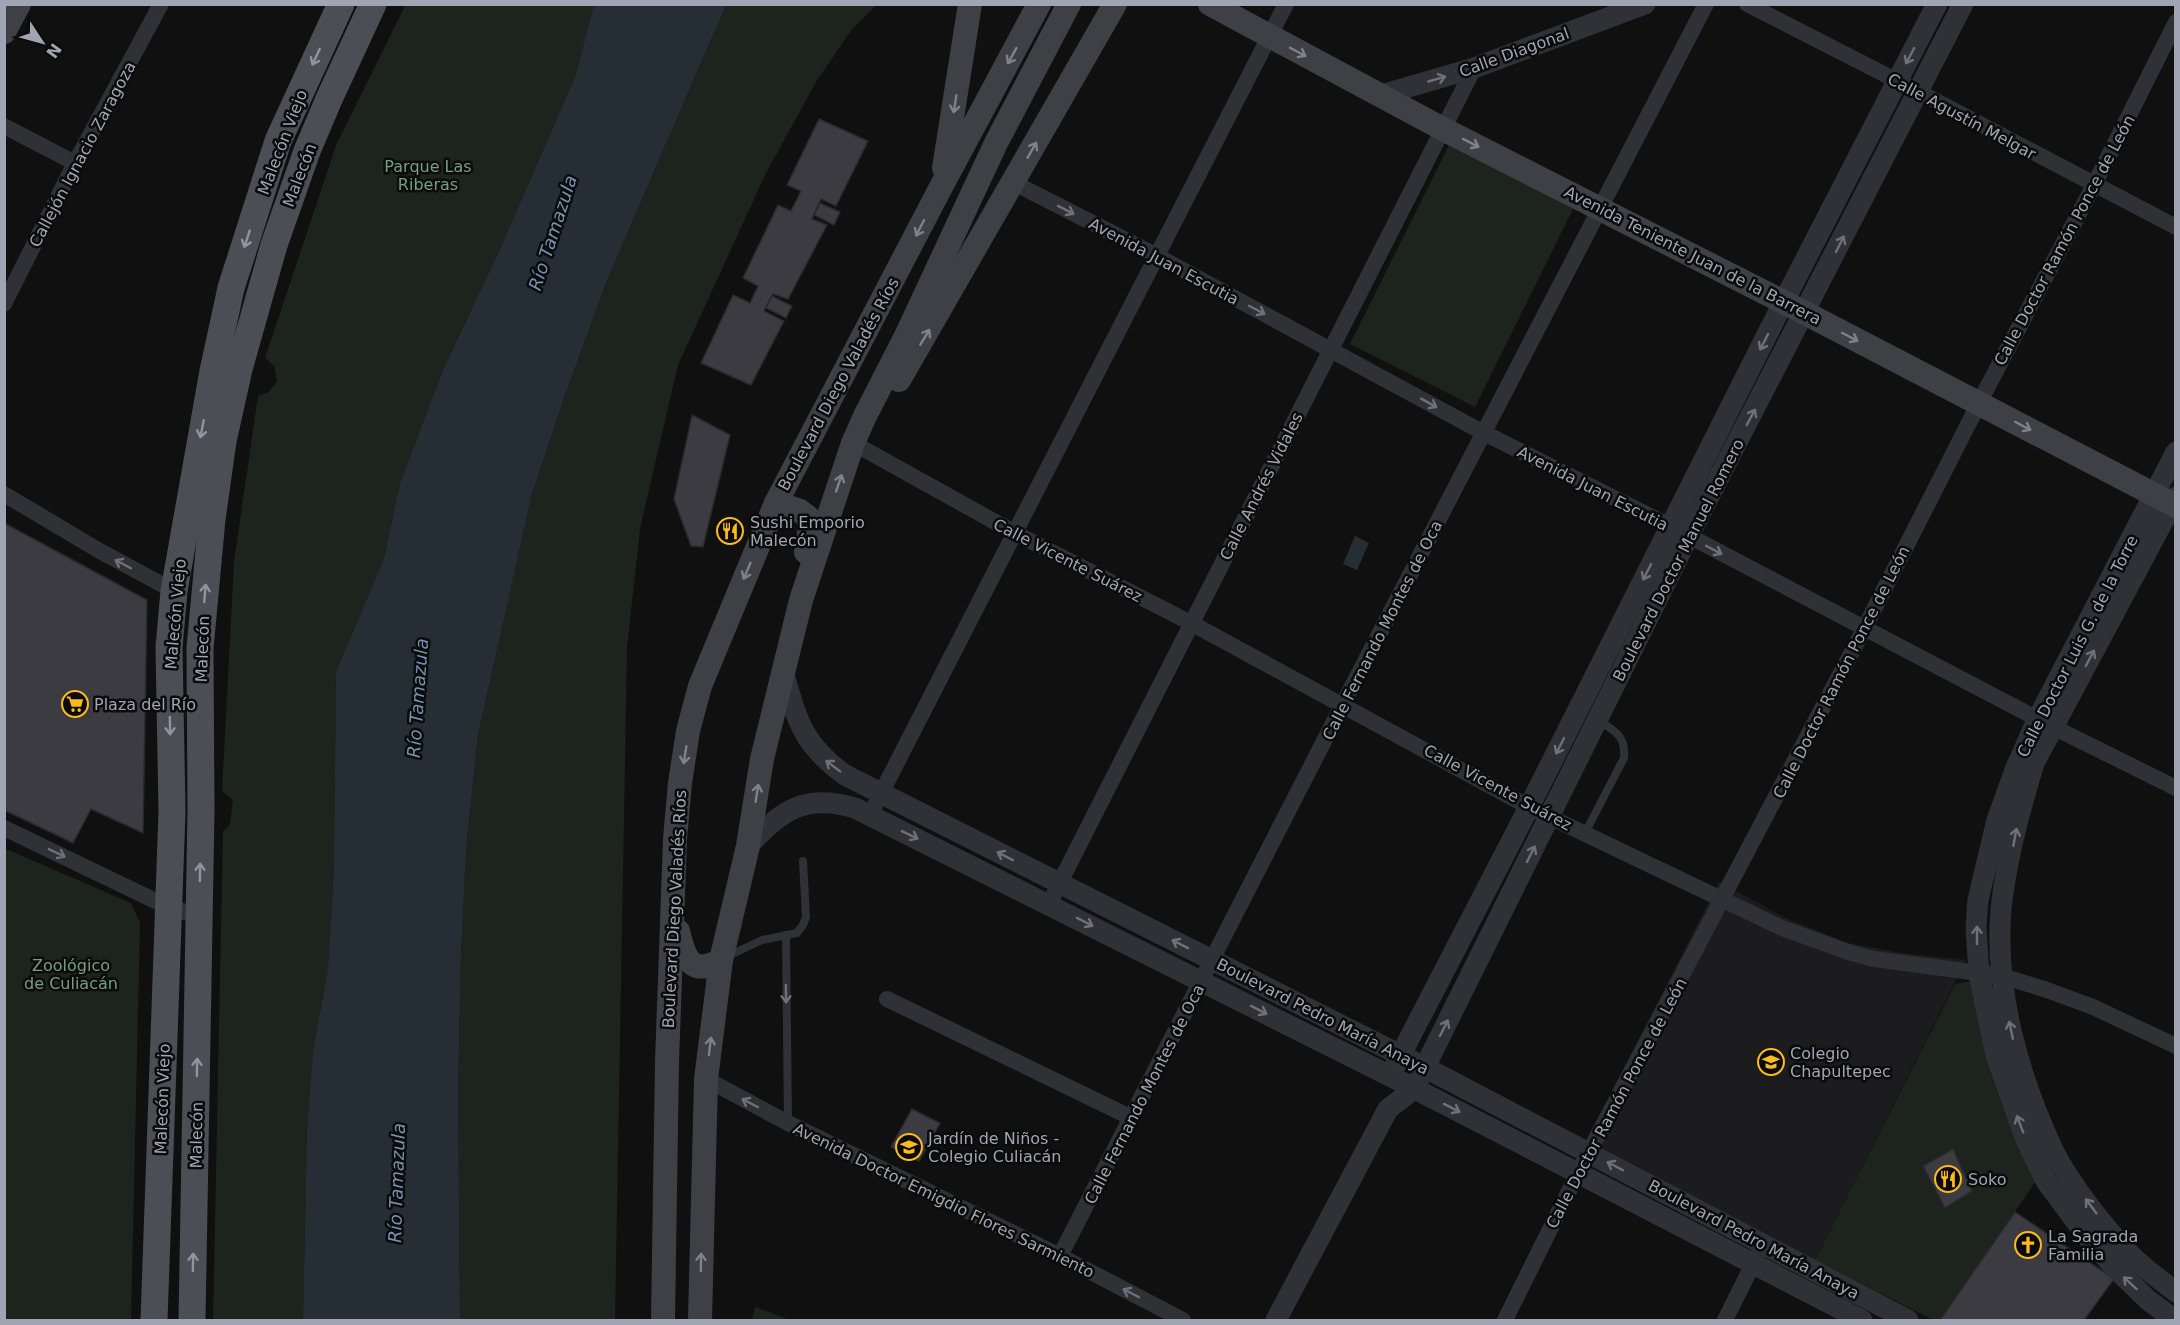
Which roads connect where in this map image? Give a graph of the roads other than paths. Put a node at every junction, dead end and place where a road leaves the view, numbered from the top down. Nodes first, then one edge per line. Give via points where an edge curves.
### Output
1 (19, 4) edge
2 (161, 4) edge
3 (341, 4) edge
4 (373, 4) edge
5 (970, 4) edge
6 (1040, 4) edge
7 (1069, 4) edge
8 (1115, 4) edge
9 (1210, 4) edge
10 (1286, 4) edge
11 (1645, 4) edge
12 (1706, 4) edge
13 (1747, 4) edge
14 (1937, 4) edge
15 (1963, 4) edge
16 (2175, 22) edge
17 (4, 32) edge
18 (1269, 37) junction
19 (1474, 68) junction
20 (1897, 82) junction
21 (1917, 91) junction
22 (1381, 95) junction
23 (4, 126) edge
24 (1443, 129) junction
25 (75, 163) junction
26 (1014, 183) junction
27 (2094, 185) junction
28 (941, 187) junction
29 (1600, 208) junction
30 (2175, 227) edge
31 (1156, 256) junction
32 (4, 304) edge
33 (1794, 308) junction
34 (1331, 350) junction
35 (1979, 403) junction
36 (865, 416) junction
37 (1484, 433) junction
38 (854, 443) junction
39 (2175, 452) edge
40 (4, 494) edge
41 (2169, 501) edge
42 (776, 503) junction
43 (1679, 532) junction
44 (1015, 533) junction
45 (174, 591) junction
46 (801, 600) junction
47 (1191, 623) junction
48 (1864, 629) junction
49 (200, 648) junction
50 (783, 671) junction
51 (1343, 704) junction
52 (1598, 719) junction
53 (2046, 722) junction
54 (2175, 788) edge
55 (882, 793) junction
56 (1529, 807) junction
57 (870, 816) junction
58 (1550, 816) junction
59 (4, 828) edge
60 (1585, 833) junction
61 (748, 846) junction
62 (803, 861) dead end
63 (1059, 883) junction
64 (1722, 900) junction
65 (1049, 904) junction
66 (168, 907) junction
67 (674, 911) junction
68 (199, 916) junction
69 (786, 935) junction
70 (721, 960) junction
71 (1212, 961) junction
72 (1979, 974) junction
73 (2002, 976) junction
74 (1202, 981) junction
75 (887, 999) dead end
76 (2175, 1046) edge
77 (1400, 1055) junction
78 (1424, 1067) junction
79 (1390, 1076) junction
80 (706, 1079) junction
81 (1414, 1089) junction
82 (1388, 1109) junction
83 (1132, 1118) junction
84 (788, 1123) junction
85 (1589, 1152) junction
86 (1578, 1173) junction
87 (1763, 1244) junction
88 (1060, 1256) junction
89 (1753, 1265) junction
90 (2175, 1292) edge
91 (154, 1320) edge
92 (192, 1320) edge
93 (663, 1320) edge
94 (700, 1320) edge
95 (1183, 1320) edge
96 (1276, 1320) edge
97 (1505, 1320) edge
98 (1725, 1320) edge
99 (1862, 1320) edge
100 (1908, 1320) edge
101 (2175, 1320) edge

1 - 17 main road
2 - 25 street, Callejón Ignacio Zaragoza
3 -> 45 main road, Malecón Viejo via 279,141 231,288
49 -> 4 main road, Malecón via 223,441 256,304 308,151
5 -> 28 main road
6 -> 28 main road, Boulevard Diego Valadés Ríos
7 - 36 main road via 996,143
26 -> 8 main road
9 - 18 main road, Avenida Teniente Juan de la Barrera
10 - 18 street
11 - 19 street, Calle Diagonal
12 - 29 street, Calle Fernando Montes de Oca
13 - 20 street, Calle Agustín Melgar
14 -> 20 street, Boulevard Doctor Manuel Romero
15 - 21 street, Boulevard Doctor Manuel Romero
16 - 27 street, Calle Doctor Ramón Ponce de León
18 -> 22 main road, Avenida Teniente Juan de la Barrera
18 - 31 street
22 -> 19 street, Calle Diagonal
19 - 24 street, Calle Andrés Vidales
20 - 21 street, Calle Agustín Melgar
20 - 33 street, Boulevard Doctor Manuel Romero
21 - 27 street, Calle Agustín Melgar
33 -> 21 street, Boulevard Doctor Manuel Romero
22 - 24 main road, Avenida Teniente Juan de la Barrera
23 - 25 street
24 -> 29 main road, Avenida Teniente Juan de la Barrera
24 - 34 street, Calle Andrés Vidales
25 - 32 street, Callejón Ignacio Zaragoza
26 -> 31 street, Avenida Juan Escutia
36 -> 26 main road via 884,404 894,389
27 - 30 street, Calle Agustín Melgar
27 - 35 street, Calle Doctor Ramón Ponce de León
28 -> 42 main road, Boulevard Diego Valadés Ríos
29 - 33 main road, Avenida Teniente Juan de la Barrera
29 - 37 street, Calle Fernando Montes de Oca
31 -> 34 street, Avenida Juan Escutia
31 - 44 street
33 -> 35 main road, Avenida Teniente Juan de la Barrera
33 - 43 street, Boulevard Doctor Manuel Romero
34 -> 37 street, Avenida Juan Escutia
34 - 47 street, Calle Andrés Vidales
35 -> 41 main road, Avenida Teniente Juan de la Barrera
35 - 48 street, Calle Doctor Ramón Ponce de León
36 - 38 main road
37 - 43 street, Avenida Juan Escutia
37 - 51 street, Calle Fernando Montes de Oca
38 - 44 street, Calle Vicente Suárez
46 -> 38 main road
39 - 41 street, Calle Doctor Luis G. de la Torre
45 -> 40 street
53 -> 41 street, Calle Doctor Luis G. de la Torre
42 - 46 main road via 800,511 809,520
42 -> 67 main road, Boulevard Diego Valadés Ríos via 700,686 688,731 675,838
43 -> 48 street, Avenida Juan Escutia
43 - 52 street, Boulevard Doctor Manuel Romero
43 -> 56 street, Boulevard Doctor Manuel Romero
44 - 47 street, Calle Vicente Suárez
44 - 55 street
45 - 49 main road via 185,604
45 -> 66 main road, Malecón Viejo via 169,647 172,811
46 - 50 main road
47 - 51 street, Calle Vicente Suárez
47 - 63 street, Calle Andrés Vidales
48 - 53 street, Avenida Juan Escutia
48 - 64 street, Calle Doctor Ramón Ponce de León
68 -> 49 main road, Malecón
55 -> 50 street, Boulevard Pedro María Anaya via 845,775 817,753 797,719
61 -> 50 main road via 762,759
51 - 56 street, Calle Vicente Suárez
51 - 71 street, Calle Fernando Montes de Oca
52 - 58 street, Boulevard Doctor Manuel Romero
52 - 60 lane via 1622,740 1624,758
53 - 54 street, Avenida Juan Escutia
72 -> 53 street, Calle Doctor Luis G. de la Torre via 1978,900 1997,820 2015,770
73 -> 53 street, Calle Doctor Luis G. de la Torre via 2001,909 2021,804
55 - 57 street
63 -> 55 street, Boulevard Pedro María Anaya
56 - 58 street, Calle Vicente Suárez
56 - 77 street, Boulevard Doctor Manuel Romero
57 - 61 street, Boulevard Pedro María Anaya via 842,804 801,804 780,815
57 -> 65 street, Boulevard Pedro María Anaya
58 - 60 street, Calle Vicente Suárez
78 -> 58 street, Boulevard Doctor Manuel Romero
59 -> 66 street
60 - 64 street, Calle Vicente Suárez
61 - 70 main road
62 - 69 lane via 806,917 797,933
63 - 65 street, Calle Andrés Vidales
71 -> 63 street, Boulevard Pedro María Anaya
64 - 72 street, Calle Vicente Suárez via 1848,952
64 - 85 street, Calle Doctor Ramón Ponce de León
65 -> 74 street, Boulevard Pedro María Anaya
66 - 68 street
66 - 91 main road, Malecón Viejo
67 - 70 main road via 687,959 697,966
67 - 93 main road, Boulevard Diego Valadés Ríos
92 -> 68 main road, Malecón
69 - 70 lane via 762,940
69 -> 84 lane
80 -> 70 main road
71 - 74 street, Calle Fernando Montes de Oca
71 - 77 street, Boulevard Pedro María Anaya
72 - 73 street, Calle Vicente Suárez
101 -> 72 street, Calle Doctor Luis G. de la Torre via 2116,1269 2046,1181 2026,1140 1996,1055
73 - 76 street, Calle Vicente Suárez via 2093,1006
90 -> 73 street, Calle Doctor Luis G. de la Torre via 2132,1256 2107,1227 2055,1152 2011,1034
74 -> 79 street, Boulevard Pedro María Anaya
74 - 83 street, Calle Fernando Montes de Oca
75 - 83 street
77 - 78 street, Boulevard Pedro María Anaya
77 - 79 street, Boulevard Doctor Manuel Romero
78 - 81 street, Boulevard Doctor Manuel Romero
78 - 85 street, Boulevard Pedro María Anaya
79 - 81 street, Boulevard Pedro María Anaya
79 - 82 street, Boulevard Doctor Manuel Romero
84 -> 80 street, Avenida Doctor Emigdio Flores Sarmiento
94 -> 80 main road
81 - 82 street, Boulevard Doctor Manuel Romero
81 -> 86 street, Boulevard Pedro María Anaya
82 - 96 street, Boulevard Doctor Manuel Romero
83 - 88 street, Calle Fernando Montes de Oca
84 - 88 street, Avenida Doctor Emigdio Flores Sarmiento
85 - 86 street, Calle Doctor Ramón Ponce de León
87 -> 85 street, Boulevard Pedro María Anaya
86 - 89 street, Boulevard Pedro María Anaya
86 - 97 street, Calle Doctor Ramón Ponce de León
87 - 89 street
87 - 100 street, Boulevard Pedro María Anaya
95 -> 88 street, Avenida Doctor Emigdio Flores Sarmiento
89 - 98 street
89 - 99 street, Boulevard Pedro María Anaya

